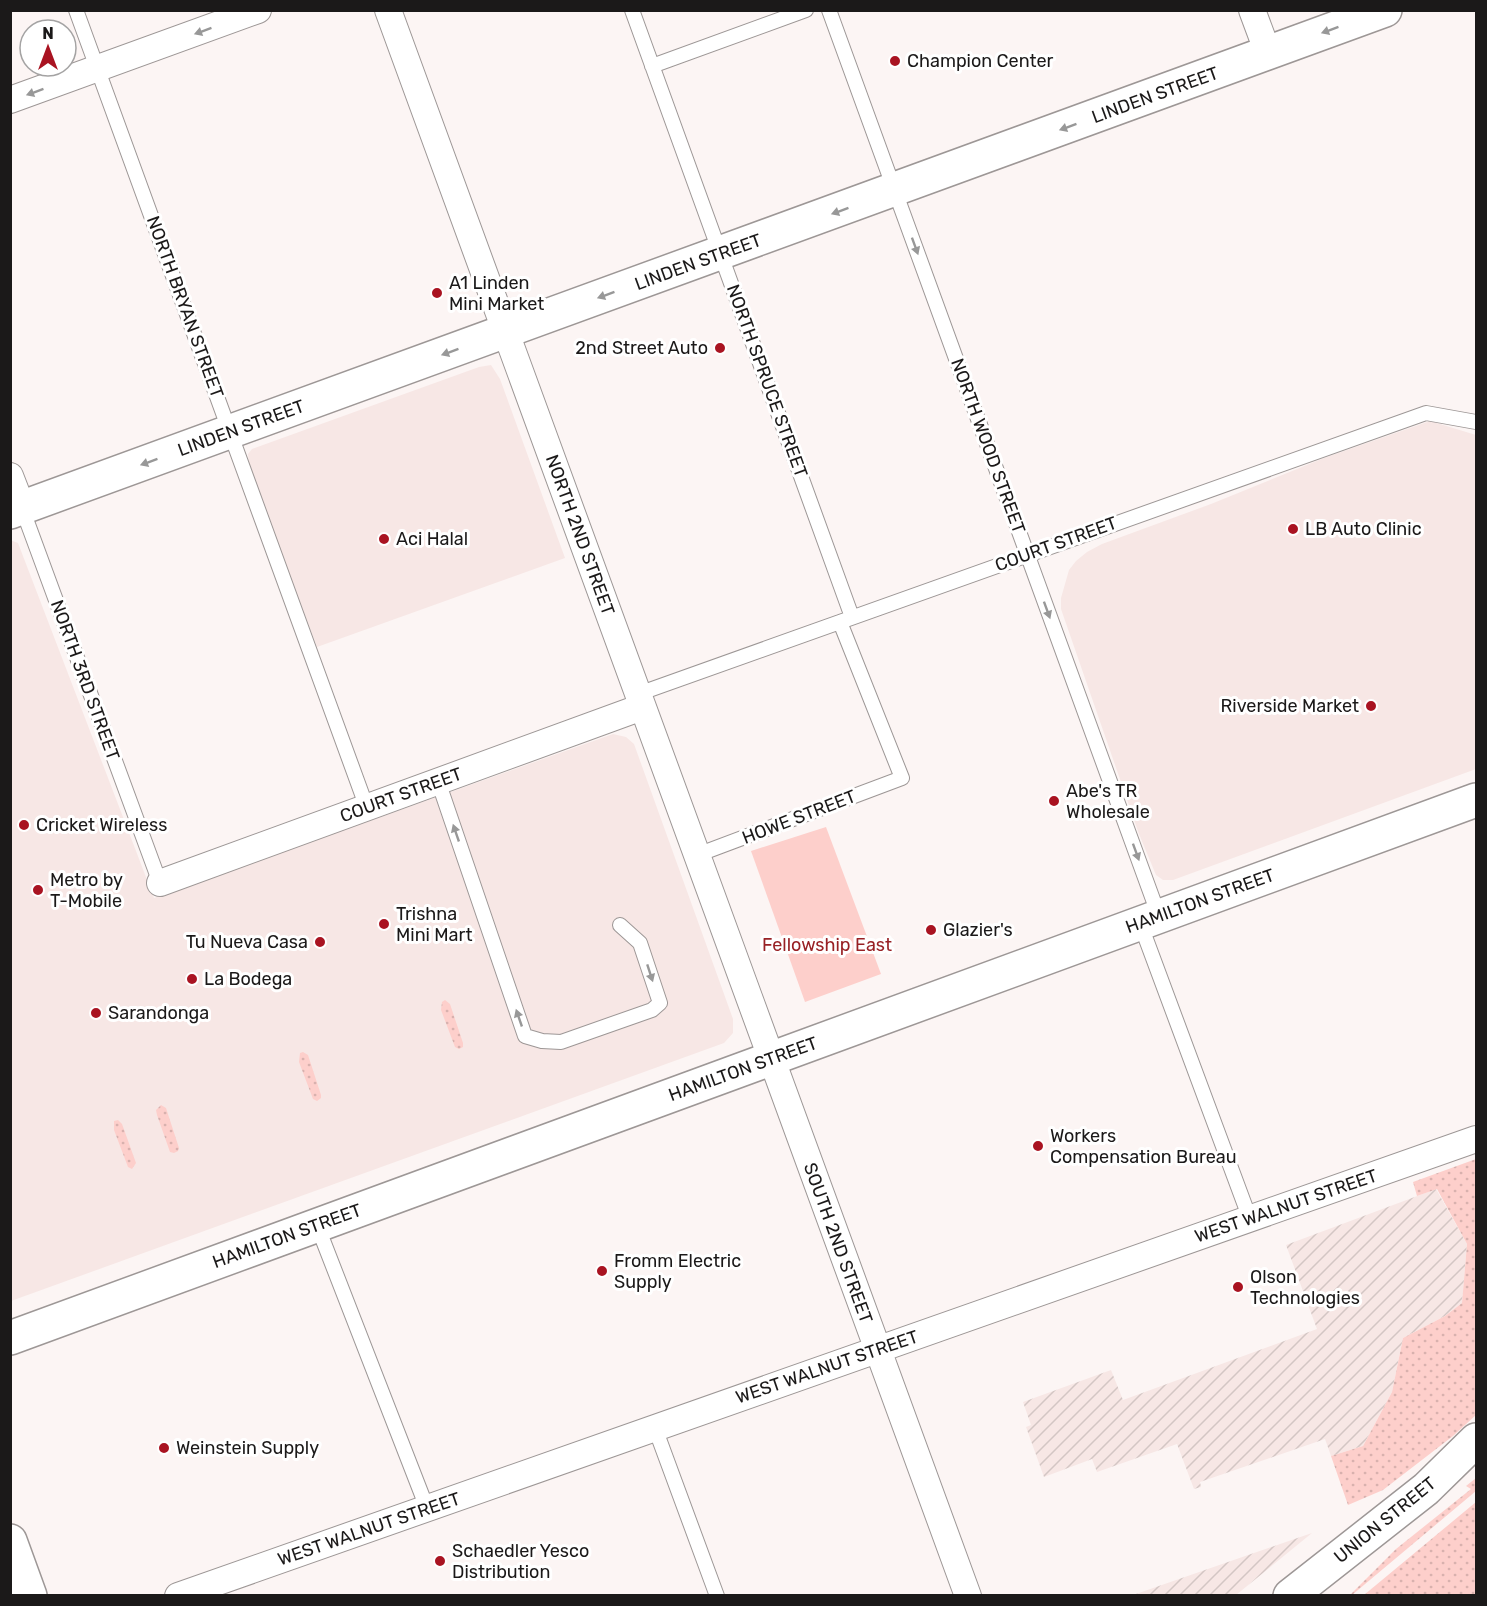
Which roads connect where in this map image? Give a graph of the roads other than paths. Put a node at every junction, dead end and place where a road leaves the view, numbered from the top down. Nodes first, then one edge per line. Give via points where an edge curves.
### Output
1 (76, 10) edge
2 (258, 10) edge
3 (388, 10) edge
4 (632, 10) edge
5 (806, 10) edge
6 (829, 10) edge
7 (1252, 10) edge
8 (1385, 10) edge
9 (1268, 53) junction
10 (652, 66) junction
11 (99, 69) junction
12 (10, 100) edge
13 (895, 190) junction
14 (720, 254) junction
15 (505, 332) junction
16 (1476, 422) edge
17 (230, 432) junction
18 (10, 476) edge
19 (16, 510) edge
20 (1027, 555) junction
21 (846, 619) junction
22 (640, 701) junction
23 (902, 778) joint
24 (438, 782) junction
25 (1462, 805) edge
26 (367, 808) junction
27 (697, 855) junction
28 (160, 883) joint
29 (1149, 920) junction
30 (620, 925) dead end
31 (771, 1059) junction
32 (1476, 1139) edge
33 (1250, 1219) junction
34 (316, 1225) junction
35 (10, 1338) edge
36 (878, 1350) junction
37 (655, 1428) junction
38 (1476, 1440) edge
39 (427, 1508) junction
40 (10, 1541) edge
41 (30, 1596) edge
42 (178, 1596) edge
43 (717, 1596) edge
44 (968, 1596) edge
45 (1290, 1596) edge

1 - 11 lane, NORTH BRYAN STREET
2 -> 11 street
3 - 15 street, NORTH 2ND STREET
4 - 10 lane, NORTH SPRUCE STREET
5 - 10 lane
6 - 13 lane, NORTH WOOD STREET
7 - 9 street
8 -> 9 main road, LINDEN STREET
9 -> 13 main road, LINDEN STREET
10 - 14 lane, NORTH SPRUCE STREET
11 -> 12 street
11 - 17 lane, NORTH BRYAN STREET
13 -> 14 main road, LINDEN STREET
13 -> 20 lane, NORTH WOOD STREET
14 -> 15 main road, LINDEN STREET
14 - 21 lane, NORTH SPRUCE STREET
15 -> 17 main road, LINDEN STREET
15 - 22 street, NORTH 2ND STREET
16 - 20 lane, COURT STREET via 1426,413
17 -> 19 main road, LINDEN STREET
17 - 26 lane, NORTH BRYAN STREET
18 - 19 street, NORTH 3RD STREET
19 - 28 lane, NORTH 3RD STREET
20 - 21 lane, COURT STREET
20 -> 29 lane, NORTH WOOD STREET
21 - 22 lane, COURT STREET
21 - 23 lane, NORTH SPRUCE STREET
22 - 24 street, COURT STREET
22 - 27 street, NORTH 2ND STREET
23 - 27 lane, HOWE STREET
24 - 26 street, COURT STREET
30 -> 24 lane via 640,943 660,1003 652,1010 561,1042 525,1036
25 - 29 main road, HAMILTON STREET
26 - 28 street, COURT STREET
27 - 31 street, NORTH 2ND STREET
29 - 31 main road, HAMILTON STREET
29 - 33 lane, NORTH WOOD STREET
31 - 34 main road, HAMILTON STREET
31 - 36 street, SOUTH 2ND STREET
32 - 33 street, WEST WALNUT STREET
33 - 36 street, WEST WALNUT STREET
34 - 35 main road, HAMILTON STREET
34 - 39 lane
36 - 37 street, WEST WALNUT STREET
36 - 44 street, SOUTH 2ND STREET
37 - 39 street, WEST WALNUT STREET
37 - 43 lane
38 - 45 main road, UNION STREET via 1426,1489
39 - 42 street, WEST WALNUT STREET
40 - 41 main road

